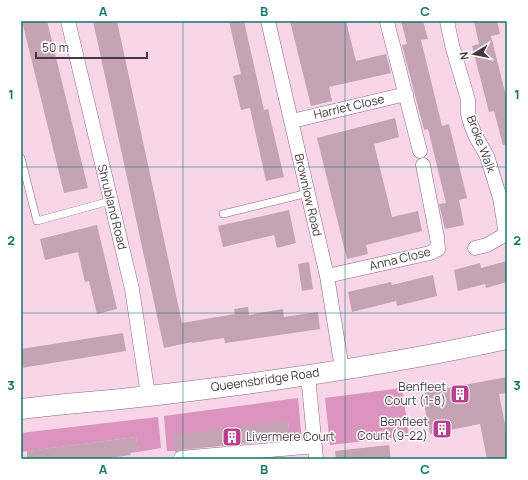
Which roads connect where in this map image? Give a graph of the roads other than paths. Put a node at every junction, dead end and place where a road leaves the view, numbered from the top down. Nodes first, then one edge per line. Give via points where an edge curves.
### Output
1 (68, 21) edge
2 (268, 21) edge
3 (447, 21) edge
4 (387, 22) dead end
5 (406, 94) junction
6 (292, 121) junction
7 (420, 151) dead end
8 (21, 158) edge
9 (423, 165) dead end
10 (308, 193) junction
11 (110, 201) junction
12 (223, 214) dead end
13 (507, 234) edge
14 (475, 248) dead end
15 (327, 276) junction
16 (507, 339) edge
17 (342, 370) junction
18 (308, 375) junction
19 (148, 396) junction
20 (21, 409) edge
21 (316, 452) edge
22 (180, 458) edge

1 - 11 street, Shrubland Road
2 - 6 street, Brownlow Road
3 - 13 street, Broke Walk via 468,100 471,125 487,156 500,198
4 - 5 street
5 - 6 street, Harriet Close
5 - 7 street
6 - 10 street, Brownlow Road
8 - 11 lane via 37,221
9 - 15 street, Anna Close via 438,249
10 - 12 lane
10 - 15 street, Brownlow Road
11 - 19 street, Shrubland Road via 132,289
13 - 14 street, Broke Walk
15 - 17 street, Brownlow Road
16 - 17 main road, Queensbridge Road
17 - 18 main road, Queensbridge Road
18 - 19 main road, Queensbridge Road
18 - 21 street
19 - 20 main road, Queensbridge Road
21 - 22 street

